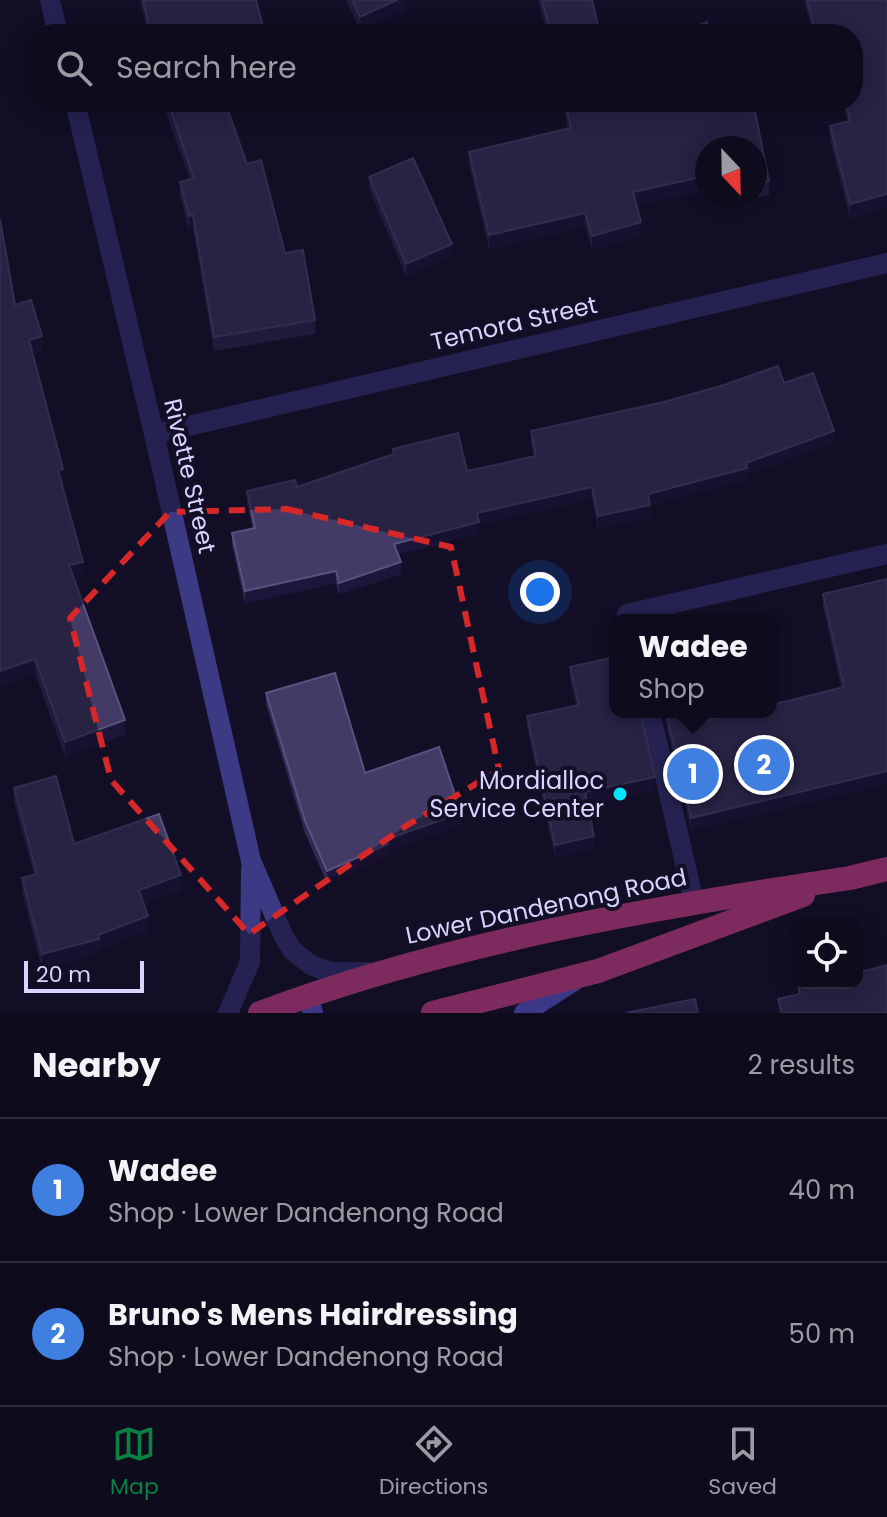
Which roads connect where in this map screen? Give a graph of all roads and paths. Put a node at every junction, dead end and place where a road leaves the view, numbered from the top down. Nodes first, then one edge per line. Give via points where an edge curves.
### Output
1 (50, 0) edge
2 (56, 24) edge
3 (77, 112) edge
4 (887, 263) edge
5 (154, 434) junction
6 (887, 554) edge
7 (627, 614) edge
8 (651, 718) edge
9 (251, 861) junction
10 (887, 869) edge
11 (850, 878) junction
12 (694, 902) junction
13 (385, 970) junction
14 (584, 975) junction
15 (311, 1005) edge
16 (268, 1012) edge
17 (228, 1013) edge
18 (433, 1013) edge
19 (524, 1013) edge

1 - 2 street
3 - 5 street, Rivette Street
4 - 5 street, Temora Street
5 - 9 street, Rivette Street
6 - 7 street
8 - 12 street
9 - 13 street, Rivette Street via 287,943 311,965 330,972
9 - 17 street, Rivette Street via 250,962
10 - 11 highway, Lower Dandenong Road
11 - 12 highway, Lower Dandenong Road
11 - 14 highway, Lower Dandenong Road
12 - 13 highway, Lower Dandenong Road
13 - 15 highway, Lower Dandenong Road
14 - 18 highway, Lower Dandenong Road
14 - 19 main road
15 - 16 highway, Lower Dandenong Road

